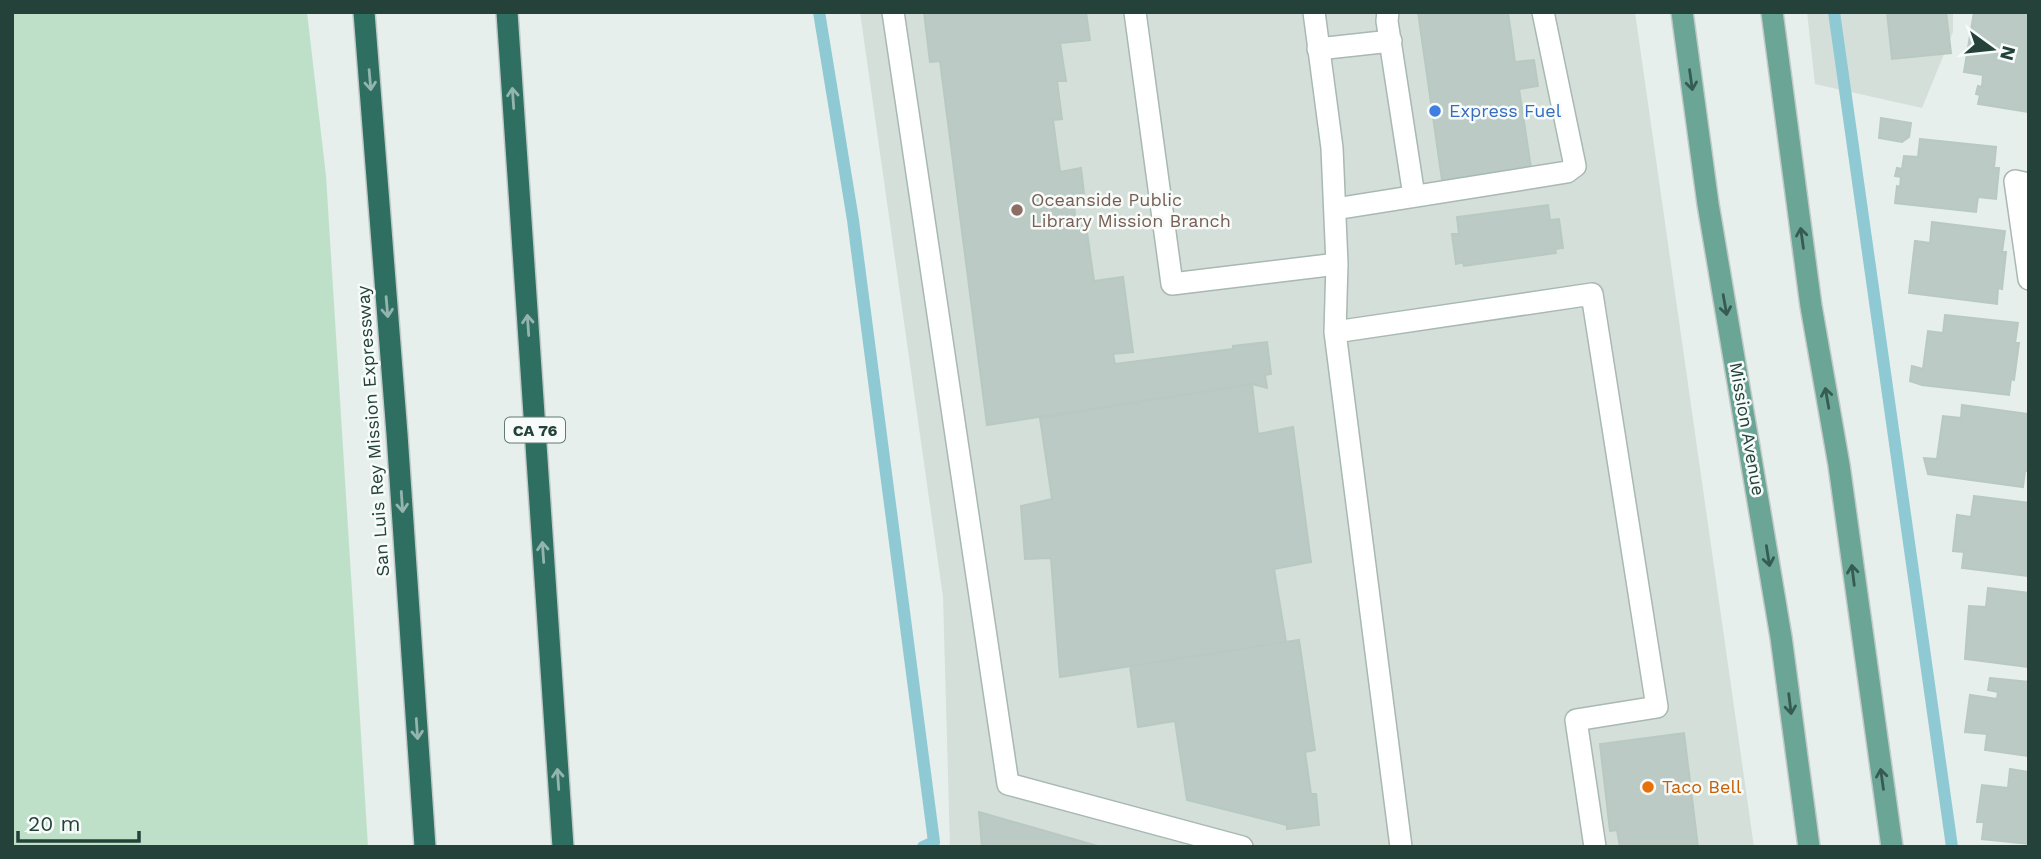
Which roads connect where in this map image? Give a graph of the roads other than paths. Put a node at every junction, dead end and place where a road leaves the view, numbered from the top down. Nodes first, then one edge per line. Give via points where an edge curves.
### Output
1 (364, 12) edge
2 (507, 12) edge
3 (893, 12) edge
4 (1135, 12) edge
5 (1314, 12) edge
6 (1388, 12) edge
7 (1543, 12) edge
8 (1682, 12) edge
9 (1772, 12) edge
10 (1391, 41) junction
11 (1318, 48) junction
12 (2022, 183) edge
13 (1414, 196) junction
14 (1335, 209) junction
15 (1337, 264) junction
16 (2029, 279) edge
17 (1335, 332) junction
18 (425, 847) edge
19 (563, 847) edge
20 (1242, 847) edge
21 (1401, 847) edge
22 (1595, 847) edge
23 (1809, 847) edge
24 (1892, 847) edge

1 -> 18 highway, San Luis Rey Mission Expressway
19 -> 2 highway, CA 76
3 - 20 lane via 1008,784
4 - 15 lane via 1172,284
5 - 11 lane
6 - 10 lane
7 - 13 lane via 1575,166 1567,172
8 -> 23 main road, Mission Avenue via 1708,204 1781,636
24 -> 9 main road
10 - 11 lane
10 - 13 lane
11 - 14 lane
12 - 16 lane
13 - 14 lane
14 - 15 lane
15 - 17 lane
17 - 21 lane
17 - 22 lane via 1592,294 1657,707 1576,720

